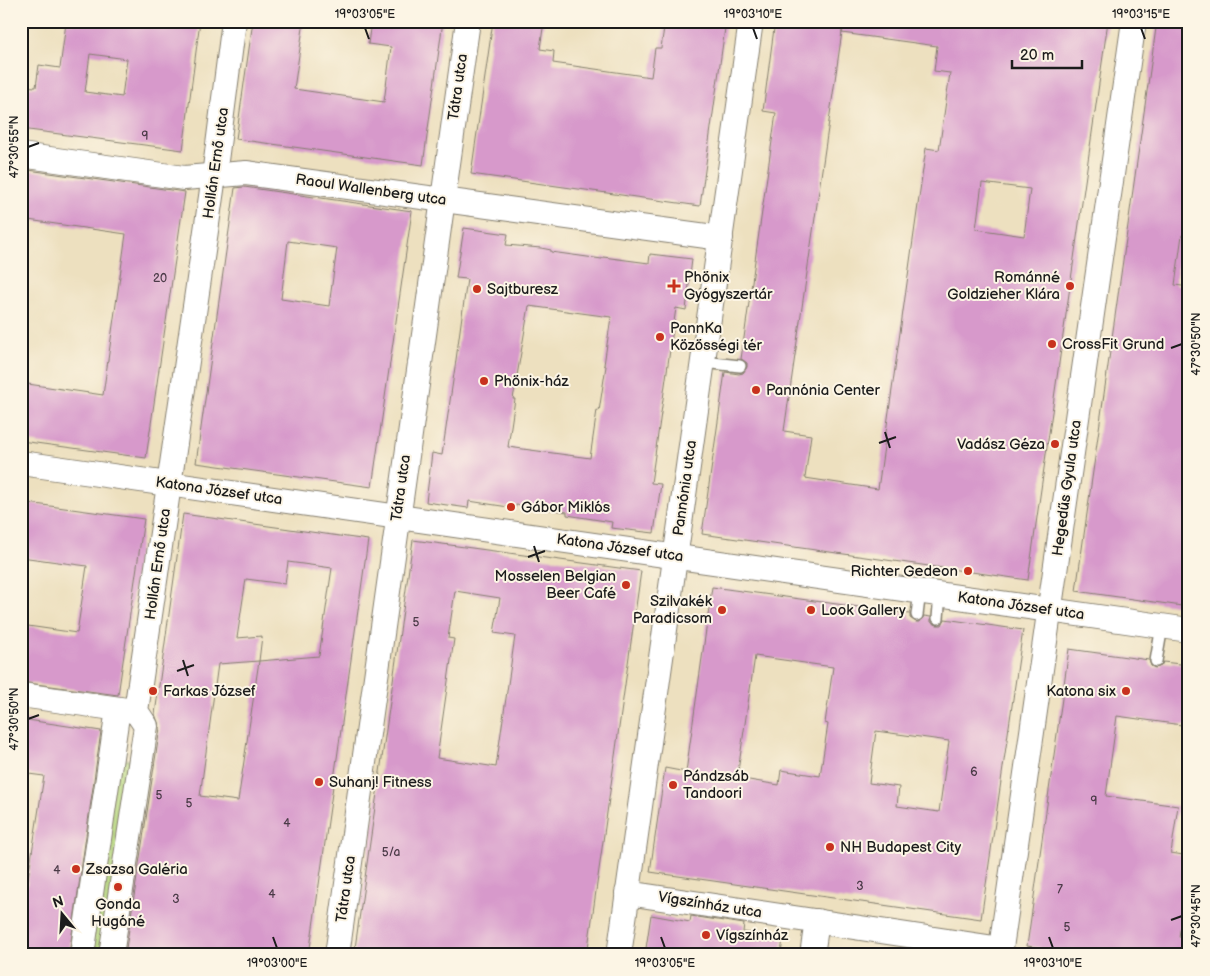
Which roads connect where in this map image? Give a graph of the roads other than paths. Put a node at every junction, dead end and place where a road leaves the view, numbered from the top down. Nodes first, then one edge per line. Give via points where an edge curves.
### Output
1 (234, 21) edge
2 (468, 21) edge
3 (752, 21) edge
4 (1134, 21) edge
5 (21, 155) edge
6 (214, 176) junction
7 (442, 200) junction
8 (721, 238) junction
9 (703, 362) junction
10 (740, 366) dead end
11 (21, 463) edge
12 (169, 484) junction
13 (397, 516) junction
14 (675, 556) junction
15 (930, 592) junction
16 (1050, 610) junction
17 (917, 615) dead end
18 (938, 618) dead end
19 (1162, 626) junction
20 (1189, 630) edge
21 (1156, 661) dead end
22 (21, 695) edge
23 (127, 710) junction
24 (628, 893) junction
25 (817, 921) junction
26 (1000, 952) edge
27 (82, 955) edge
28 (112, 955) edge
29 (337, 955) edge
30 (619, 955) edge
31 (812, 955) edge

1 - 6 street, Hollán Ernő utca
2 - 7 street, Tátra utca
3 - 8 street, Pannónia utca
4 - 16 street, Hegedűs Gyula utca
5 - 6 street, Raoul Wallenberg utca via 184,178
6 - 7 street, Raoul Wallenberg utca via 246,173
6 - 12 street, Hollán Ernő utca
7 - 8 street, Raoul Wallenberg utca
7 - 13 street, Tátra utca
8 - 9 street, Pannónia utca
9 - 10 lane
9 - 14 street, Pannónia utca
11 - 12 street, Katona József utca
12 - 13 street, Katona József utca
12 - 23 street, Hollán Ernő utca
13 - 14 street, Katona József utca
13 - 29 street, Tátra utca
14 - 15 street, Katona József utca
14 - 24 street, Pannónia utca
15 - 16 street, Katona József utca
15 - 17 lane
15 - 18 lane
16 - 19 street, Katona József utca
16 - 26 street, Hegedűs Gyula utca
19 - 20 street, Katona József utca
19 - 21 lane
22 - 23 street
23 - 27 street, Hollán Ernő utca
23 - 28 street via 146,726
24 - 25 street, Vígszínház utca
24 - 30 street, Pannónia utca
25 - 26 street, Vígszínház utca
25 - 31 street

